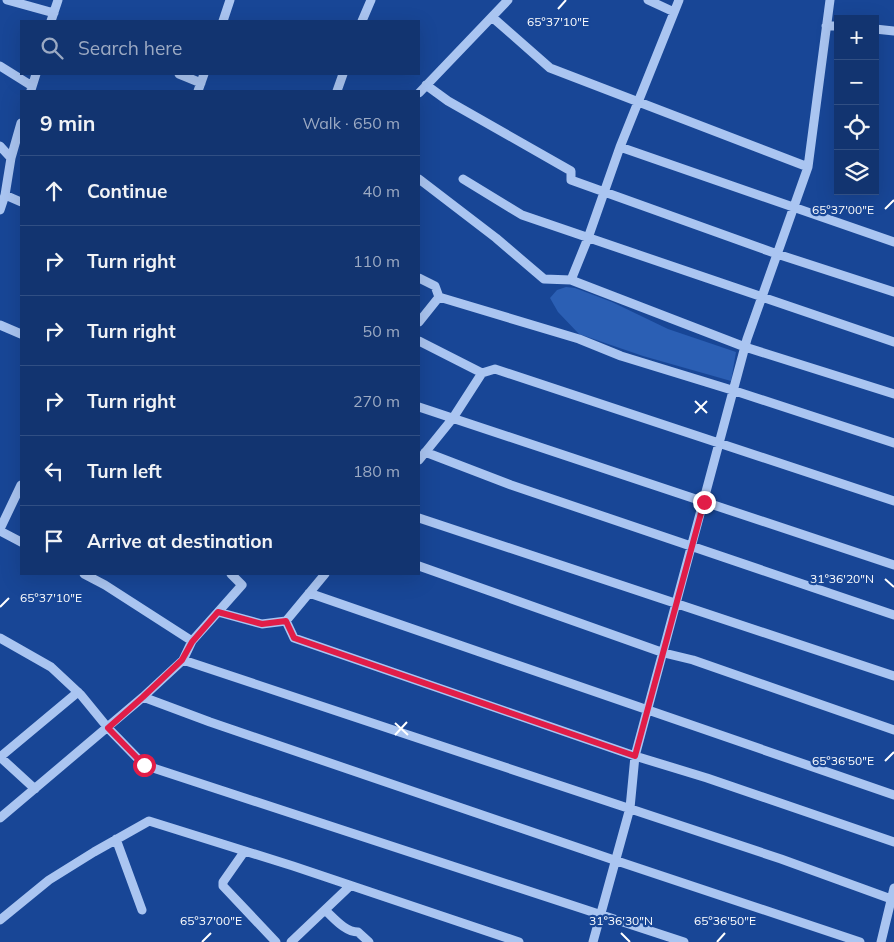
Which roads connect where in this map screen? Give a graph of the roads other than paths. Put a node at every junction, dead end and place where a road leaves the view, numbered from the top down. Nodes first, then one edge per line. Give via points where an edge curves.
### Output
1 (7, 0) edge
2 (58, 0) edge
3 (230, 0) edge
4 (371, 0) edge
5 (508, 0) edge
6 (648, 0) edge
7 (679, 0) edge
8 (830, 0) edge
9 (674, 12) junction
10 (492, 17) junction
11 (52, 19) edge
12 (222, 20) edge
13 (362, 20) edge
14 (826, 26) junction
15 (834, 26) edge
16 (879, 29) edge
17 (894, 31) edge
18 (0, 66) edge
19 (36, 75) edge
20 (181, 75) edge
21 (343, 75) edge
22 (201, 83) edge
23 (426, 85) junction
24 (31, 88) edge
25 (337, 90) edge
26 (420, 92) edge
27 (638, 101) junction
28 (20, 127) edge
29 (0, 146) edge
30 (620, 147) junction
31 (11, 158) junction
32 (808, 167) junction
33 (463, 178) dead end
34 (420, 180) edge
35 (604, 192) junction
36 (5, 195) junction
37 (20, 202) edge
38 (794, 207) junction
39 (0, 210) edge
40 (588, 238) junction
41 (894, 242) edge
42 (777, 254) junction
43 (420, 278) edge
44 (570, 280) junction
45 (894, 292) edge
46 (439, 298) junction
47 (762, 298) junction
48 (420, 321) edge
49 (0, 325) edge
50 (20, 334) edge
51 (420, 342) edge
52 (894, 342) edge
53 (745, 347) junction
54 (482, 374) junction
55 (734, 391) junction
56 (894, 394) edge
57 (420, 407) edge
58 (453, 418) junction
59 (719, 444) junction
60 (894, 444) edge
61 (425, 452) junction
62 (420, 459) edge
63 (20, 487) edge
64 (894, 501) edge
65 (704, 502) junction
66 (420, 518) edge
67 (0, 530) edge
68 (20, 541) edge
69 (692, 547) junction
70 (894, 565) edge
71 (420, 566) edge
72 (86, 575) edge
73 (232, 575) edge
74 (324, 575) edge
75 (308, 594) junction
76 (676, 604) junction
77 (218, 612) junction
78 (894, 615) edge
79 (286, 621) junction
80 (0, 638) edge
81 (192, 642) junction
82 (664, 653) junction
83 (182, 660) junction
84 (894, 676) edge
85 (78, 692) junction
86 (143, 697) junction
87 (647, 710) junction
88 (108, 728) junction
89 (894, 730) edge
90 (635, 756) junction
91 (0, 757) edge
92 (35, 789) junction
93 (894, 795) edge
94 (630, 808) junction
95 (0, 818) edge
96 (116, 839) junction
97 (894, 842) edge
98 (244, 852) junction
99 (614, 860) junction
100 (350, 886) junction
101 (894, 888) edge
102 (893, 899) edge
103 (142, 910) dead end
104 (325, 910) junction
105 (600, 915) junction
106 (0, 920) edge
107 (276, 942) edge
108 (292, 942) edge
109 (369, 942) edge
110 (519, 942) edge
111 (593, 942) edge
112 (684, 942) edge
113 (860, 942) edge
114 (881, 942) edge

1 - 11 street
2 - 11 street
3 - 12 street
4 - 13 street
5 - 10 street
6 - 9 street
7 - 9 street
8 - 14 street
9 - 27 street
10 - 23 street
10 - 27 street via 550,68
14 - 15 street
14 - 32 street
16 - 17 street
18 - 24 street
19 - 24 street
20 - 22 street
21 - 25 street
23 - 26 street
23 - 35 street via 448,101 571,171 572,180
27 - 30 street
27 - 32 street
28 - 31 street
29 - 31 street
30 - 35 street
30 - 38 street
31 - 36 street
32 - 38 street
33 - 40 street via 522,215
34 - 44 street via 544,279
35 - 40 street
35 - 42 street
36 - 37 street
36 - 39 street
38 - 41 street
38 - 42 street
40 - 44 street
40 - 47 street
42 - 45 street
42 - 47 street
43 - 46 street via 435,286
44 - 53 street
46 - 48 street
46 - 55 street via 579,339
47 - 52 street
47 - 53 street
49 - 50 street
51 - 54 street
53 - 55 street
53 - 56 street
54 - 58 street
54 - 59 street via 495,369
55 - 59 street
55 - 60 street
57 - 58 street
58 - 61 street
58 - 65 street
59 - 64 street
59 - 65 street
61 - 62 street
61 - 69 street
63 - 67 street
65 - 69 street
65 - 70 street
66 - 76 street
67 - 68 street
69 - 76 street
69 - 78 street
71 - 82 street
72 - 81 street
73 - 77 street via 242,585
74 - 75 street
75 - 79 street
75 - 87 street
76 - 82 street
76 - 84 street
77 - 79 street via 262,624
77 - 81 street
79 - 90 street via 294,638
80 - 85 street via 51,667
81 - 83 street
82 - 87 street
82 - 89 street via 693,660
83 - 86 street
83 - 94 street
85 - 88 street
85 - 91 street
86 - 88 street
86 - 99 street
87 - 90 street
87 - 93 street
88 - 92 street
88 - 105 street via 144,765
90 - 94 street
90 - 97 street
91 - 92 street
92 - 95 street
94 - 99 street
94 - 102 street
96 - 98 street via 150,821
96 - 103 street
96 - 106 street via 49,880
98 - 100 street
98 - 107 street via 223,886
99 - 105 street
99 - 113 street
100 - 104 street
100 - 110 street
101 - 102 street
102 - 114 street
104 - 108 street
104 - 109 street
105 - 111 street
105 - 112 street

